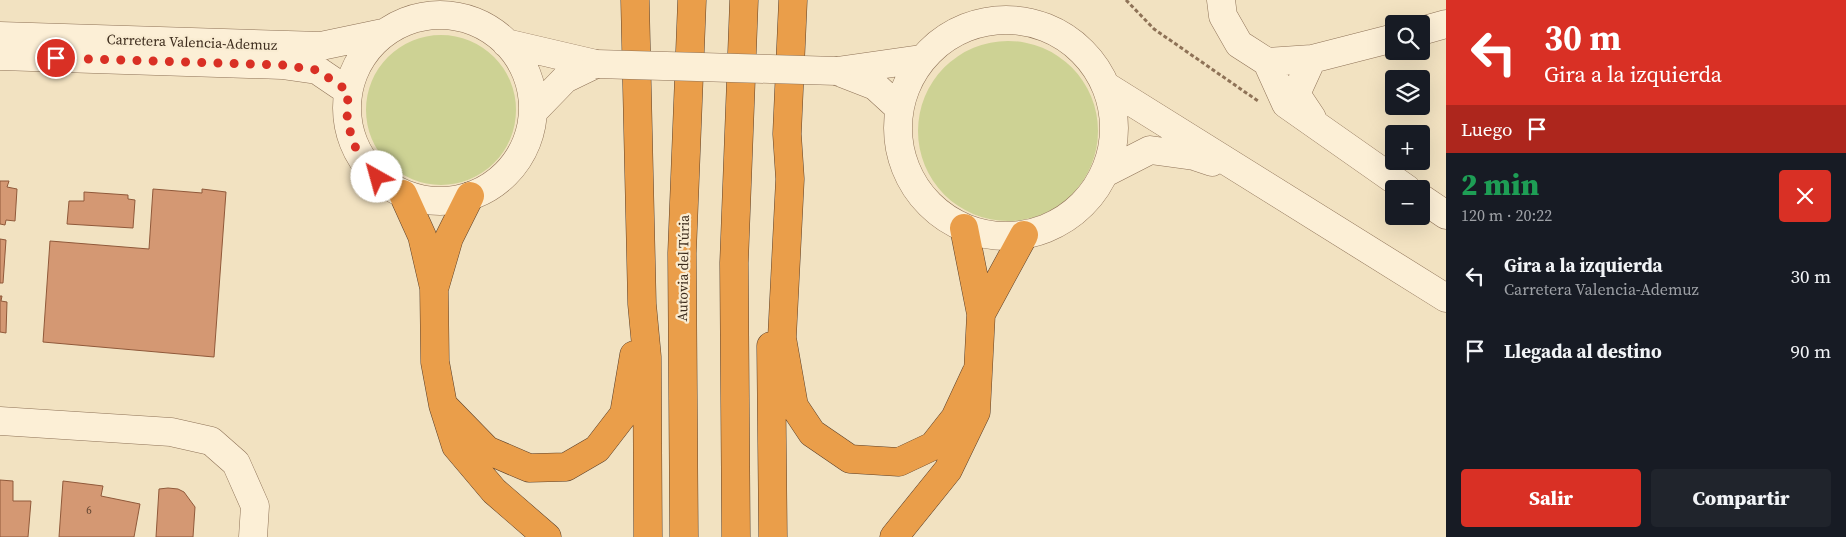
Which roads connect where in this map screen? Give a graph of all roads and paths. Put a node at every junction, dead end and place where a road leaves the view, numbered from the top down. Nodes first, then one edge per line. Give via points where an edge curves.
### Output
1 (635, 0) edge
2 (692, 0) edge
3 (744, 0) edge
4 (793, 0) edge
5 (1221, 0) edge
6 (1446, 24) edge
7 (1430, 28) edge
8 (383, 33) junction
9 (0, 36) edge
10 (1385, 40) edge
11 (506, 43) junction
12 (282, 55) junction
13 (0, 56) edge
14 (921, 59) junction
15 (1312, 59) junction
16 (1267, 62) junction
17 (596, 64) junction
18 (837, 71) junction
19 (1106, 86) junction
20 (348, 91) junction
21 (899, 108) junction
22 (533, 112) junction
23 (1318, 128) junction
24 (787, 134) junction
25 (1105, 173) junction
26 (1245, 174) junction
27 (1394, 180) edge
28 (403, 194) junction
29 (470, 196) junction
30 (1430, 204) edge
31 (1446, 215) edge
32 (964, 228) junction
33 (1024, 235) junction
34 (434, 288) junction
35 (1446, 298) edge
36 (642, 304) junction
37 (981, 314) junction
38 (976, 373) junction
39 (443, 405) junction
40 (0, 421) edge
41 (253, 537) edge
42 (547, 537) edge
43 (648, 537) edge
44 (684, 537) edge
45 (736, 537) edge
46 (773, 537) edge
47 (894, 537) edge

1 - 36 highway
2 - 44 highway, Autovia del Túria via 682,253
3 - 45 highway via 734,263
4 - 24 highway
5 - 16 street via 1223,16 1239,44
6 - 7 street
8 - 11 street via 407,20 433,15 460,17 484,27
8 - 12 street, Carretera Valencia-Ademuz
8 - 20 street via 367,49 355,69
9 - 12 street, Carretera Valencia-Ademuz
10 - 15 street
11 - 17 street
11 - 22 street via 521,63 530,86
12 - 13 street, Carretera Valencia-Ademuz
12 - 20 street, Carretera Valencia-Ademuz via 317,70
14 - 18 street
14 - 19 street via 949,35 984,21 1021,20 1056,32 1086,54
14 - 21 street via 907,82
15 - 16 street
15 - 23 street via 1296,94
16 - 23 street via 1286,104
17 - 18 street, bridge
17 - 22 street via 565,79
18 - 21 street via 875,86
19 - 25 street via 1114,124 1113,144
19 - 26 street
20 - 28 street via 347,122 357,152 377,177
21 - 32 street via 898,145 910,180 933,208
22 - 29 street via 528,139 515,164 495,184
23 - 27 street
24 - 38 highway via 790,179 782,338 794,406 812,433 850,459 899,462 933,446 956,418
24 - 46 highway via 778,179 770,361
25 - 26 street via 1150,150 1194,156
25 - 33 street via 1085,202 1058,224
26 - 35 street
28 - 29 street via 440,201
28 - 34 highway via 422,236
29 - 34 highway via 449,238
30 - 31 street
32 - 33 street via 994,236
32 - 37 highway
33 - 37 highway
34 - 39 highway via 436,362
36 - 39 highway via 624,414 597,449 566,467 529,468 487,450
36 - 43 highway via 647,357
37 - 38 highway
38 - 47 highway via 976,412 948,470
39 - 42 highway via 456,446 494,491
40 - 41 street via 171,432 211,441 236,463 244,480 255,506

